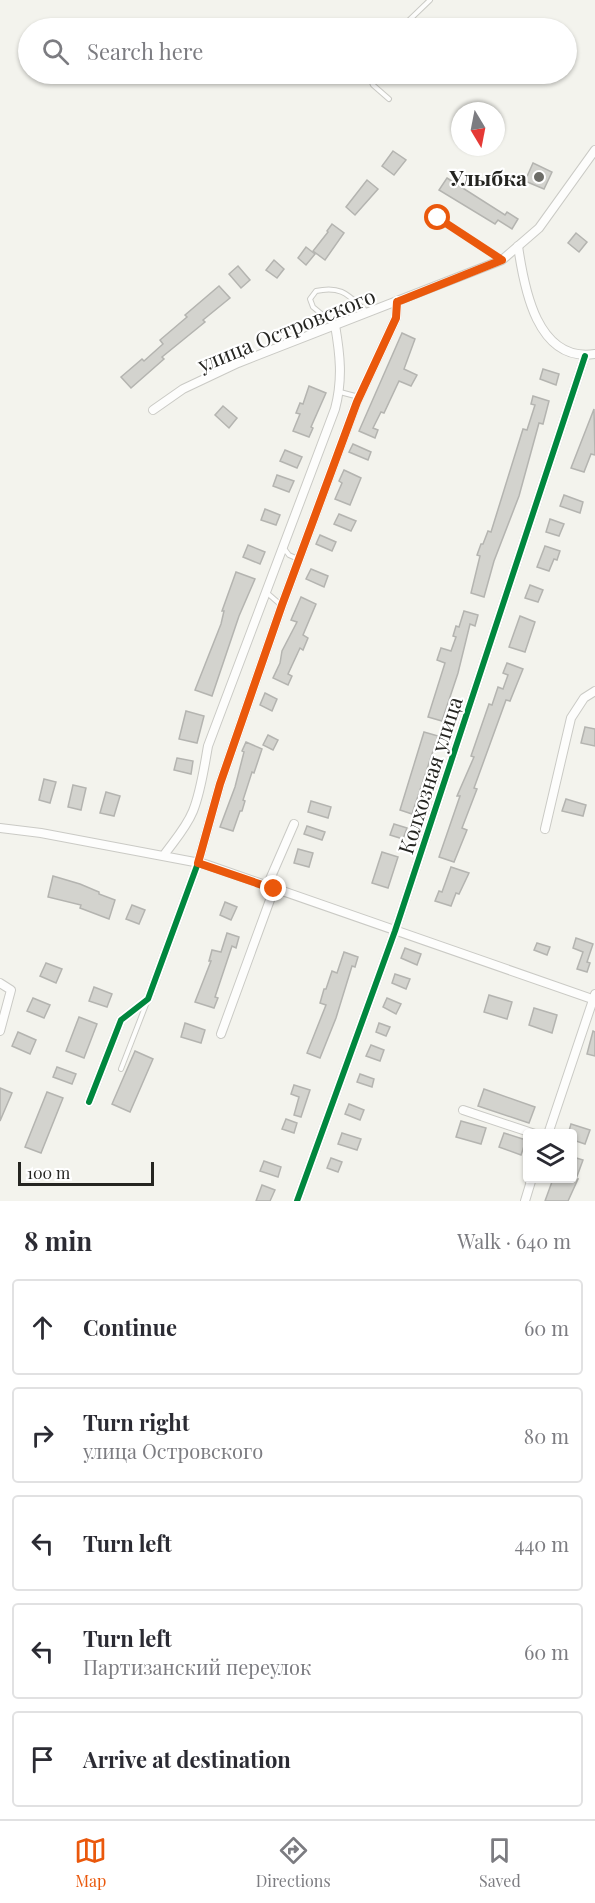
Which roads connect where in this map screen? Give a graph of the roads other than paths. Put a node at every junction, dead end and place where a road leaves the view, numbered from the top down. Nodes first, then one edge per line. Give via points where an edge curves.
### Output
1 (430, 0) edge
2 (411, 18) edge
3 (372, 84) edge
4 (388, 99) dead end
5 (595, 150) edge
6 (438, 218) dead end
7 (518, 246) junction
8 (502, 260) junction
9 (397, 302) junction
10 (368, 312) junction
11 (335, 325) junction
12 (595, 354) edge
13 (585, 356) junction
14 (339, 392) junction
15 (360, 397) junction
16 (153, 410) dead end
17 (283, 547) junction
18 (299, 560) junction
19 (266, 592) junction
20 (282, 605) junction
21 (595, 691) edge
22 (294, 824) dead end
23 (0, 828) edge
24 (545, 829) dead end
25 (164, 855) junction
26 (198, 863) junction
27 (271, 887) junction
28 (395, 931) junction
29 (0, 984) edge
30 (594, 998) edge
31 (148, 999) junction
32 (0, 1031) edge
33 (221, 1034) dead end
34 (121, 1070) dead end
35 (89, 1102) dead end
36 (463, 1110) dead end
37 (550, 1129) edge
38 (523, 1130) edge
39 (531, 1183) edge
40 (297, 1201) edge
41 (525, 1201) edge

1 - 2 lane
3 - 4 lane
5 - 7 street, улица Островского via 539,228
6 - 8 lane
7 - 8 street, улица Островского
7 - 13 street via 522,273 547,337 561,350
8 - 9 street, улица Островского
9 - 10 street, улица Островского
9 - 15 street via 396,318
10 - 11 street, улица Островского
10 - 11 lane via 340,290 316,291 310,299 313,308
11 - 14 street, улица Островского via 341,359
11 - 16 street, улица Островского via 238,363 183,389
12 - 13 street
13 - 28 street, Колхозная улица
14 - 15 lane
14 - 17 street, улица Островского
15 - 18 street
17 - 18 lane
17 - 19 street, улица Островского
18 - 20 street
19 - 20 lane
19 - 25 street, улица Островского via 208,746 192,813
20 - 26 street via 220,784
21 - 24 street via 584,698 571,718
22 - 27 street
23 - 25 street
25 - 26 street
26 - 27 street
26 - 31 street
27 - 28 street
27 - 33 street
28 - 30 street
28 - 40 street, Колхозная улица
29 - 32 street via 11,990
30 - 37 street
31 - 34 lane
31 - 35 street via 122,1020
36 - 38 street
39 - 41 street

